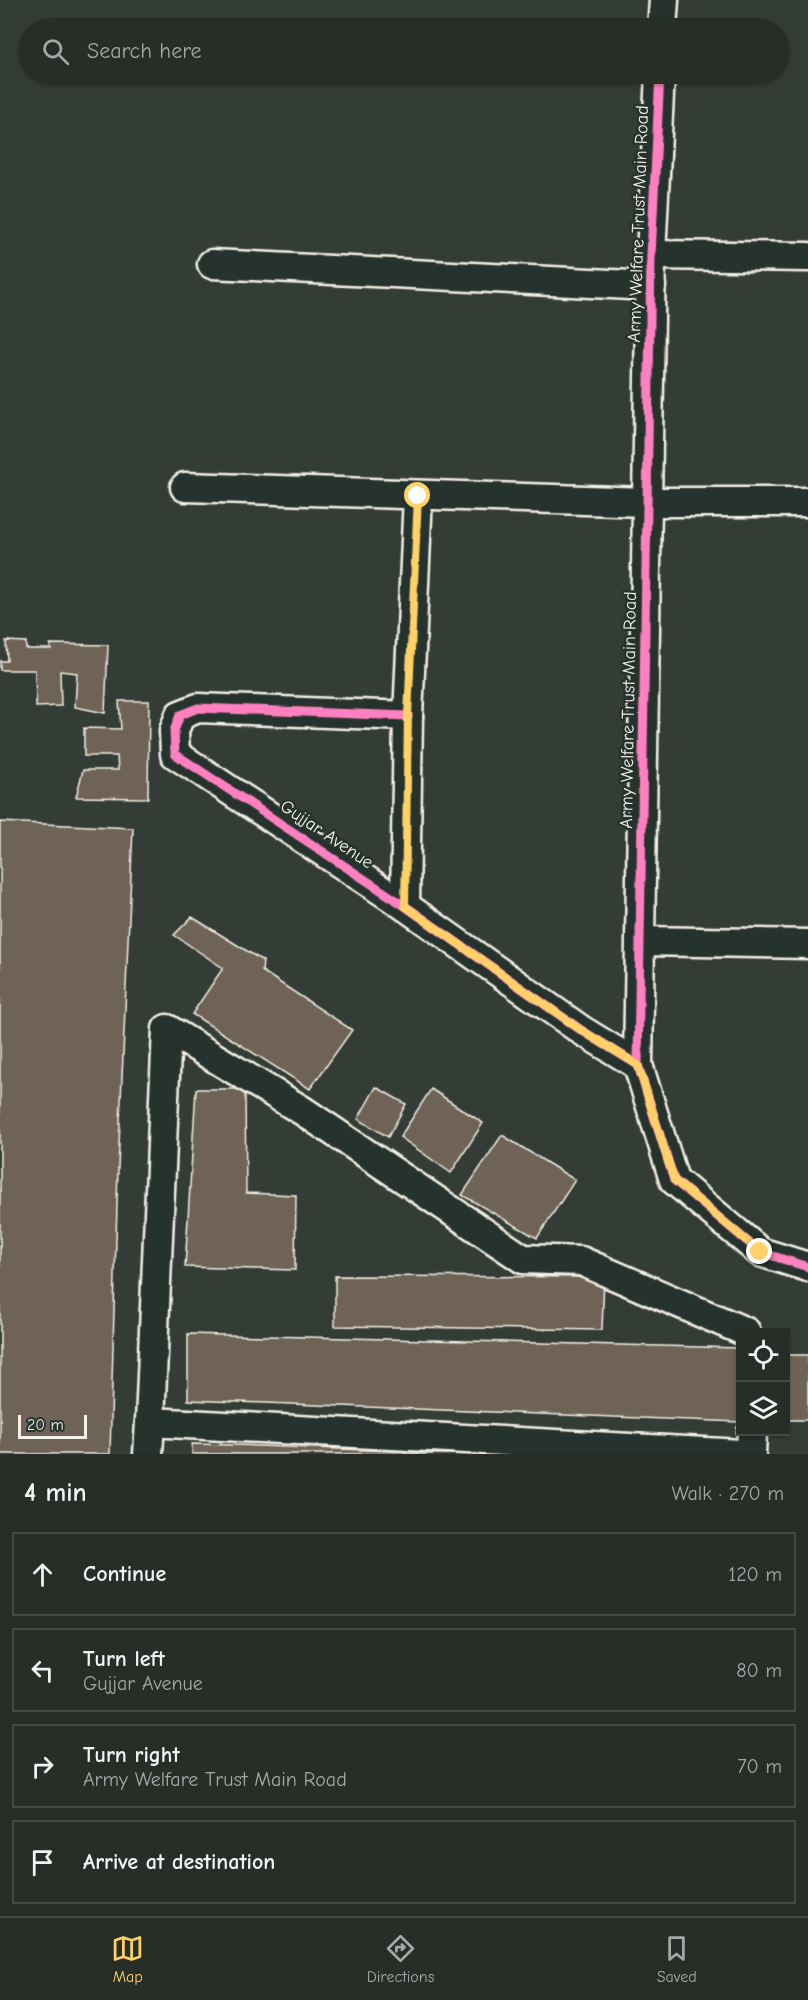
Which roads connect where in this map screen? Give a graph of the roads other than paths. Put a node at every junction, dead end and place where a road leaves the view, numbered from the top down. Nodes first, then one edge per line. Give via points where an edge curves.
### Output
1 (664, 0) edge
2 (663, 18) edge
3 (660, 84) edge
4 (651, 255) junction
5 (808, 257) edge
6 (212, 264) dead end
7 (651, 286) junction
8 (185, 487) dead end
9 (418, 496) junction
10 (647, 502) junction
11 (808, 502) edge
12 (408, 716) junction
13 (405, 906) junction
14 (642, 942) junction
15 (808, 944) edge
16 (638, 1065) junction
17 (808, 1268) edge
18 (737, 1328) edge
19 (150, 1422) junction
20 (752, 1436) edge
21 (148, 1454) edge
22 (742, 1454) edge
23 (751, 1454) edge

1 - 2 street
3 - 4 street, Army Welfare Trust Main Road
4 - 5 street
4 - 7 street, Army Welfare Trust Main Road
6 - 7 street
7 - 10 street, Army Welfare Trust Main Road
8 - 9 street
9 - 10 street
9 - 12 street
10 - 11 street
10 - 14 street, Army Welfare Trust Main Road
12 - 13 street
12 - 13 street, Gujjar Avenue via 198,708 180,715 174,731 175,754
13 - 16 street, Gujjar Avenue via 581,1030
14 - 15 street
14 - 16 street, Army Welfare Trust Main Road
16 - 17 street, Army Welfare Trust Main Road via 674,1180 760,1252
18 - 19 street via 581,1261 523,1259 303,1111 167,1029
19 - 21 street
19 - 22 street
20 - 23 street

